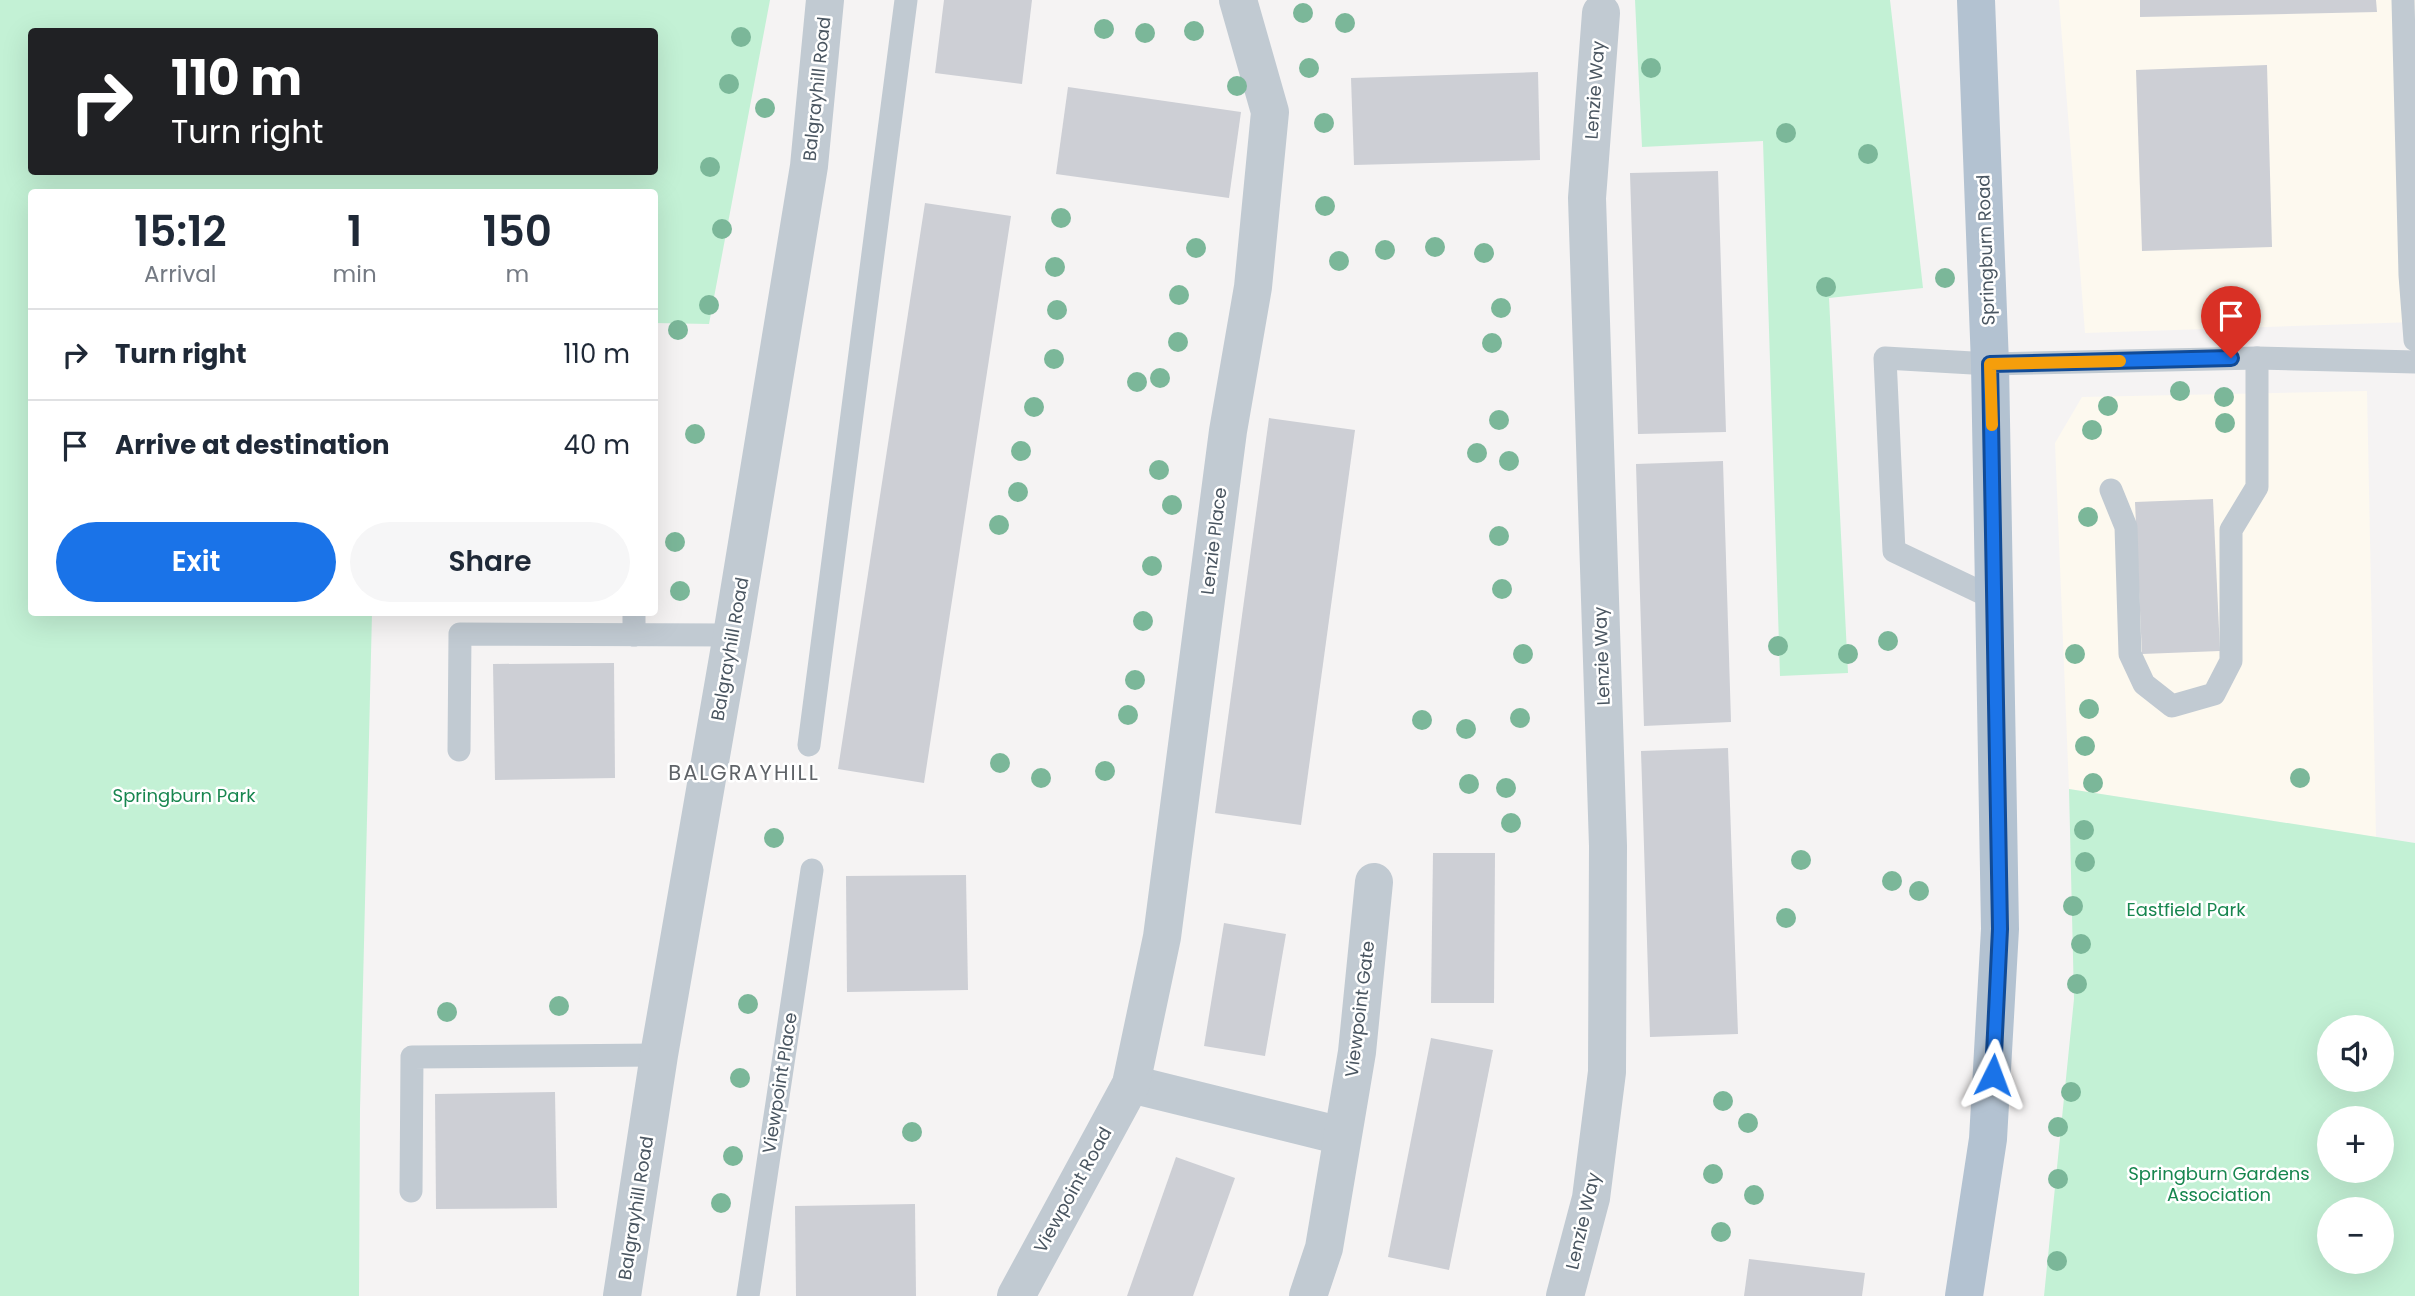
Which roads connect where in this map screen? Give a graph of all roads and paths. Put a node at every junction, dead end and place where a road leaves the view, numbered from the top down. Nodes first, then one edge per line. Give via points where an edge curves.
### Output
1 (825, 0) edge
2 (906, 0) edge
3 (1238, 0) edge
4 (1976, 0) edge
5 (2403, 0) edge
6 (1601, 13) dead end
7 (2415, 340) edge
8 (2257, 358) junction
9 (2415, 362) edge
10 (1990, 364) junction
11 (2111, 490) dead end
12 (1995, 599) junction
13 (634, 624) edge
14 (732, 635) junction
15 (809, 745) dead end
16 (459, 750) dead end
17 (813, 870) dead end
18 (1374, 882) dead end
19 (659, 1055) junction
20 (1131, 1084) junction
21 (1342, 1136) junction
22 (411, 1191) dead end
23 (622, 1296) edge
24 (748, 1296) edge
25 (1016, 1296) edge
26 (1308, 1296) edge
27 (1565, 1296) edge
28 (1964, 1296) edge

1 - 14 street, Balgrayhill Road via 809,166
2 - 15 lane
3 - 20 street, Lenzie Place via 1270,112 1253,287 1228,431 1162,937
4 - 10 main road, Springburn Road
5 - 7 lane
6 - 27 street, Lenzie Way via 1587,198 1608,846 1607,1072 1591,1198
8 - 9 lane
8 - 10 lane
8 - 11 lane via 2257,487 2231,530 2231,661 2214,694 2172,706 2144,684 2130,654 2126,527
10 - 12 main road, Springburn Road
10 - 12 lane via 1885,358 1895,551
12 - 28 main road, Springburn Road via 2000,929 1986,1160
13 - 14 lane
13 - 16 lane via 460,634
14 - 19 street, Balgrayhill Road
17 - 24 lane, Viewpoint Place
18 - 21 street, Viewpoint Gate via 1357,1052
19 - 22 lane via 412,1057
19 - 23 street, Balgrayhill Road
20 - 21 street
20 - 25 street, Viewpoint Road
21 - 26 street, Viewpoint Gate via 1324,1248

